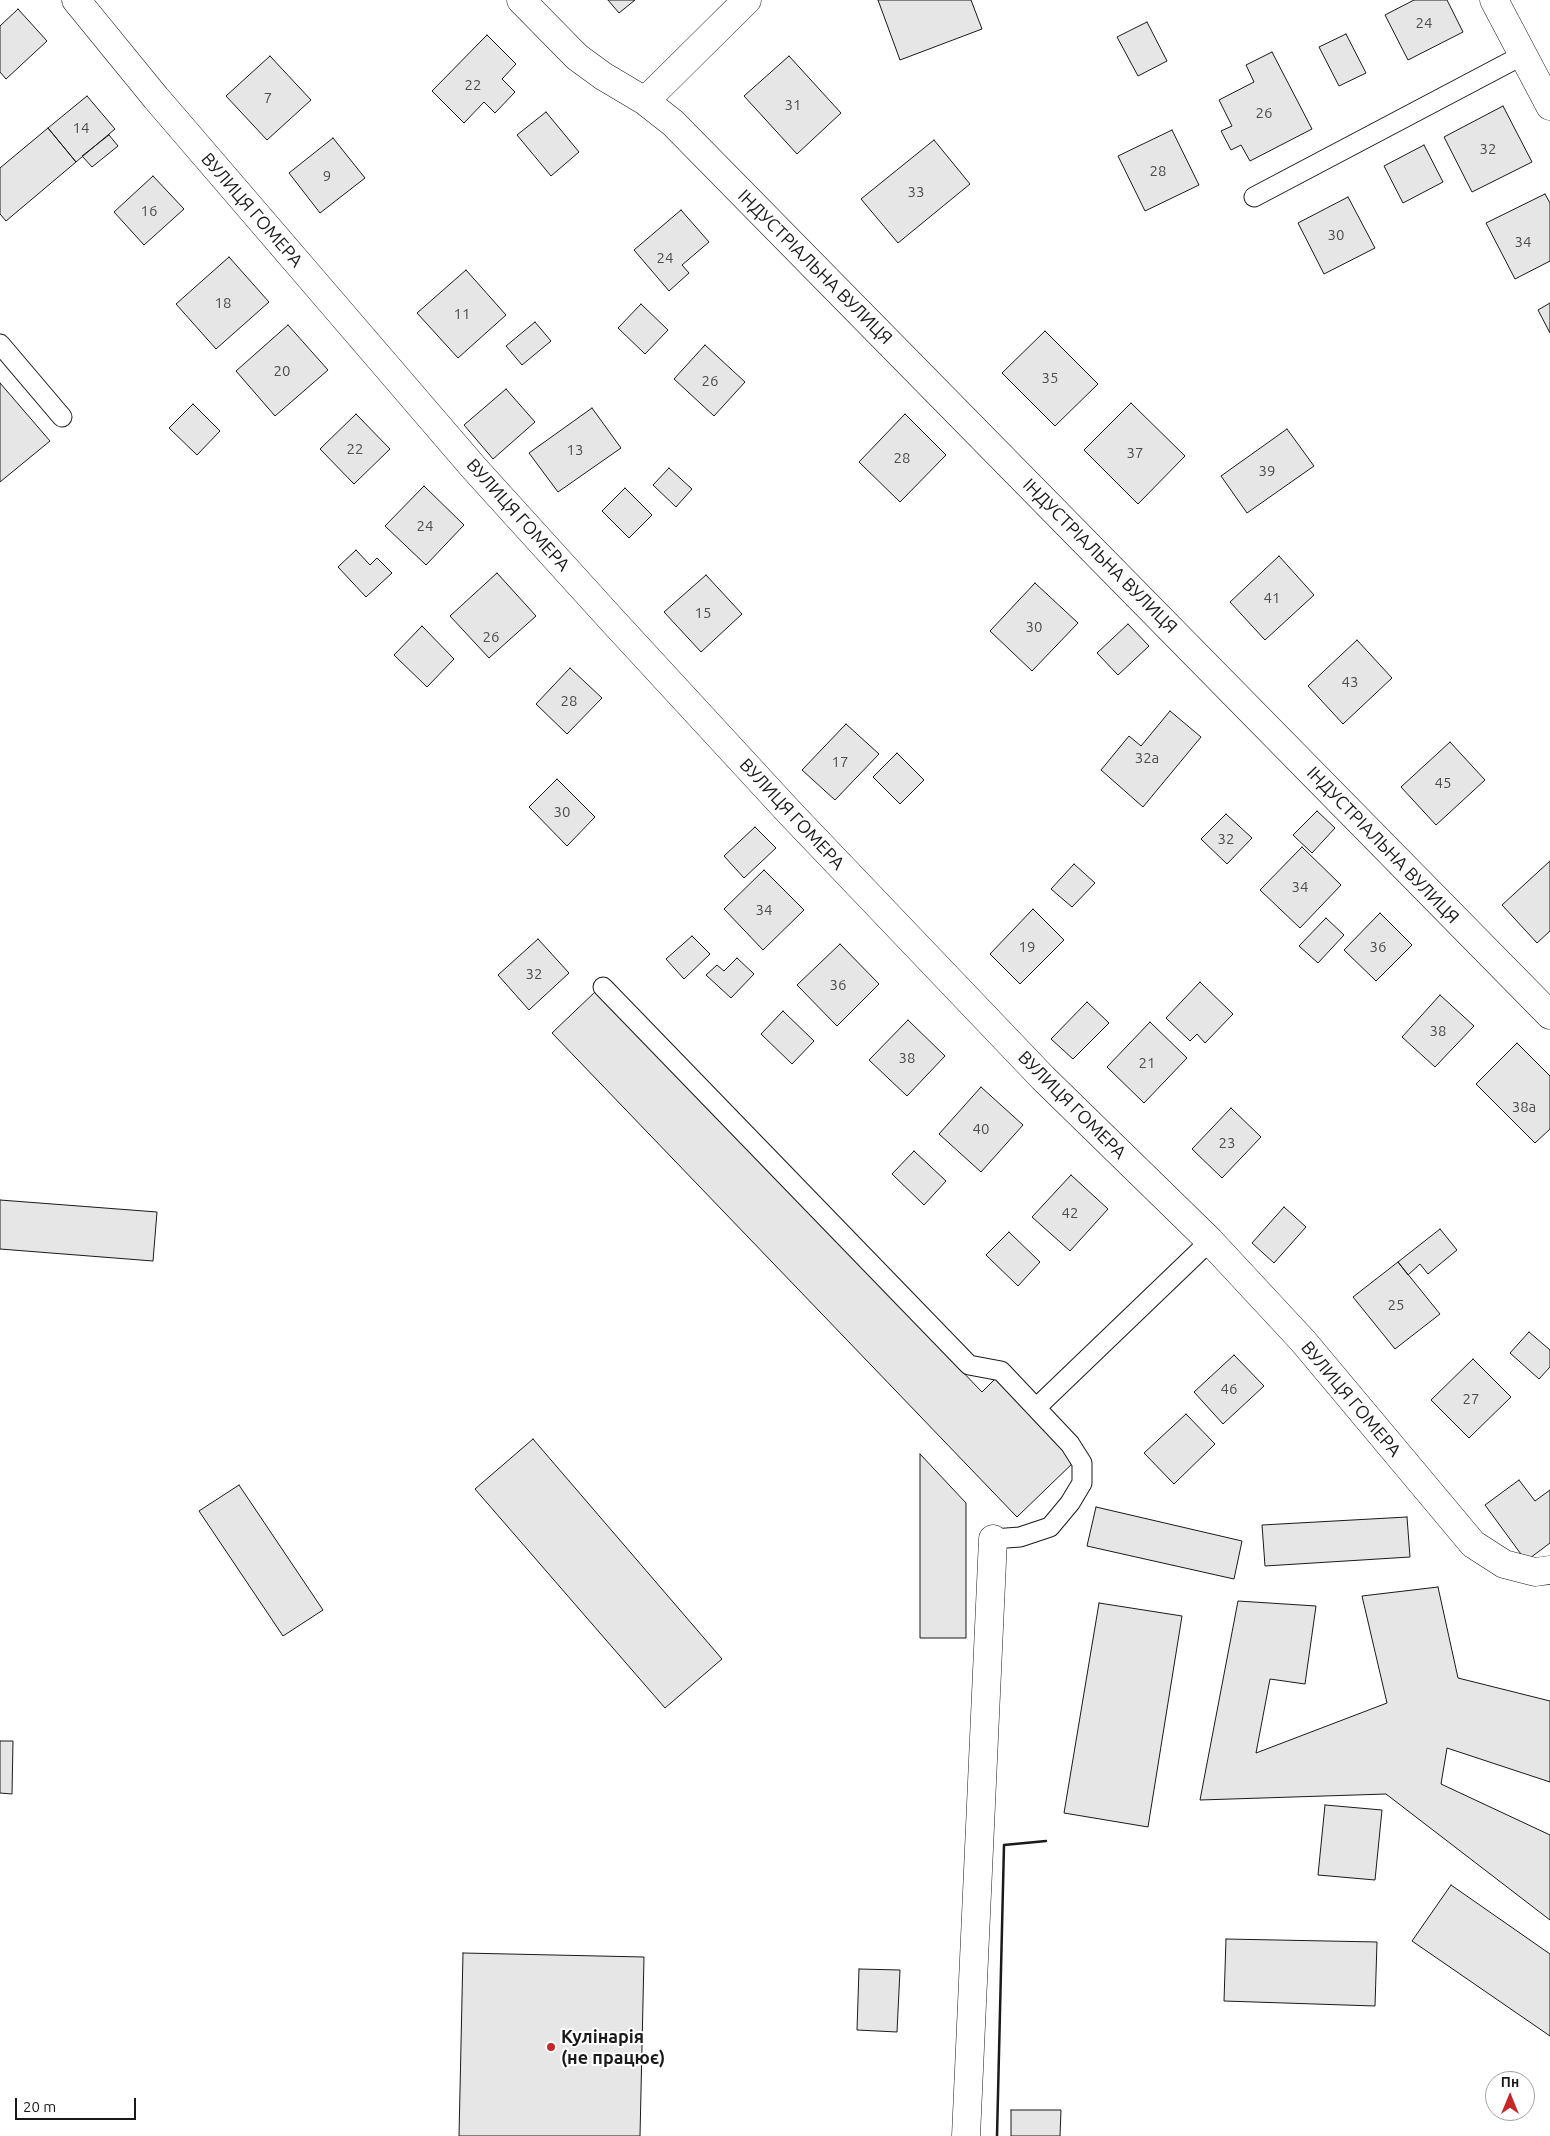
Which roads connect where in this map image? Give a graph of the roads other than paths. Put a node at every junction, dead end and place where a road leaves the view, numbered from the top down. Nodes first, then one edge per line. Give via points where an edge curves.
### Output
1 (76, 0) edge
2 (521, 0) edge
3 (747, 0) edge
4 (1494, 0) edge
5 (1523, 55) junction
6 (645, 101) junction
7 (1550, 106) edge
8 (1254, 197) dead end
9 (0, 344) edge
10 (62, 417) dead end
11 (603, 987) dead end
12 (1550, 1015) edge
13 (1210, 1241) junction
14 (1036, 1408) junction
15 (993, 1540) joint
16 (1550, 1570) edge
17 (966, 2136) edge

1 - 13 street, ВУЛИЦЯ ГОМЕРА via 156,98 474,468 612,620 790,813 1029,1063
2 - 6 street, ІНДУСТРІАЛЬНА ВУЛИЦЯ via 577,57
3 - 6 street
4 - 5 street
5 - 7 street
5 - 8 lane
6 - 12 street, ІНДУСТРІАЛЬНА ВУЛИЦЯ via 673,123
9 - 10 lane
11 - 14 lane via 969,1365 1001,1371
13 - 14 lane
13 - 16 street, ВУЛИЦЯ ГОМЕРА via 1303,1341 1473,1544 1504,1564 1535,1572
14 - 15 lane via 1070,1444 1082,1463 1082,1483 1050,1527 1020,1538
15 - 17 street

